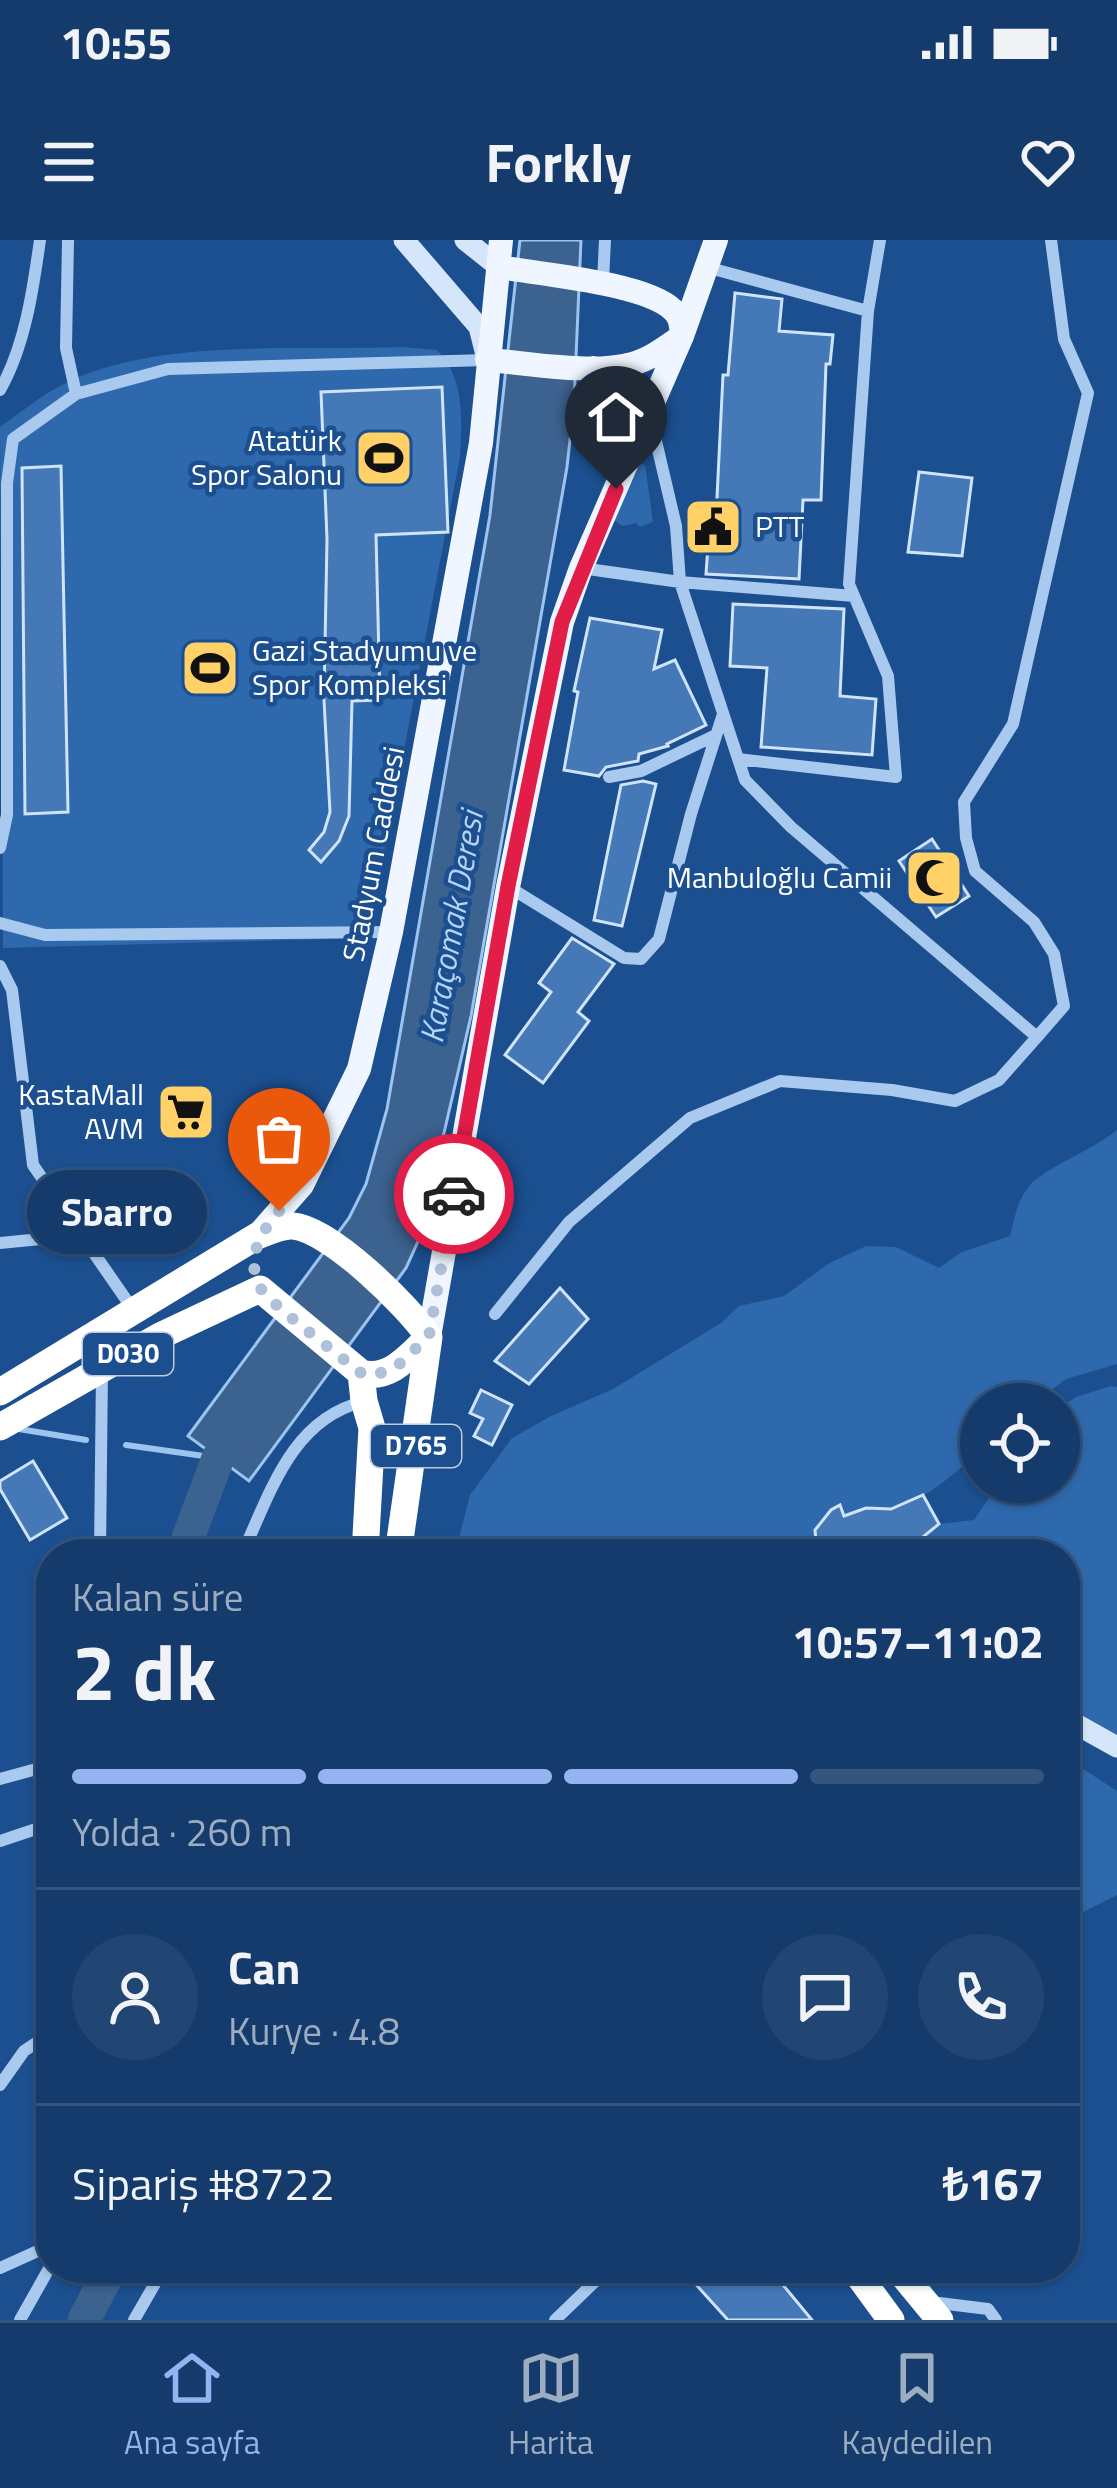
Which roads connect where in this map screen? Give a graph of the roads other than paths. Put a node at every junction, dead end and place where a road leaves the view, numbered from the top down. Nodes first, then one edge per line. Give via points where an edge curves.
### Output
1 (40, 240) edge
2 (68, 240) edge
3 (404, 240) edge
4 (465, 240) edge
5 (501, 240) edge
6 (605, 240) edge
7 (716, 240) edge
8 (880, 240) edge
9 (1051, 240) edge
10 (499, 267) junction
11 (706, 267) junction
12 (595, 283) junction
13 (868, 311) junction
14 (682, 336) junction
15 (487, 360) junction
16 (587, 367) junction
17 (0, 391) edge
18 (76, 394) junction
19 (650, 412) junction
20 (581, 568) junction
21 (680, 582) junction
22 (854, 596) junction
23 (722, 716) junction
24 (716, 735) junction
25 (738, 759) junction
26 (609, 777) dead end
27 (0, 848) edge
28 (508, 886) junction
29 (0, 923) edge
30 (391, 932) junction
31 (0, 966) edge
32 (1037, 1037) junction
33 (81, 1235) junction
34 (257, 1236) junction
35 (0, 1243) edge
36 (260, 1289) junction
37 (135, 1312) junction
38 (495, 1314) dead end
39 (429, 1336) junction
40 (102, 1369) junction
41 (362, 1387) junction
42 (0, 1392) edge
43 (0, 1427) edge
44 (100, 1539) edge
45 (249, 1539) edge
46 (366, 1539) edge
47 (400, 1539) edge
48 (1080, 1726) edge
49 (1117, 1747) edge
50 (36, 1770) edge
51 (0, 1779) edge
52 (36, 1829) edge
53 (0, 1841) edge
54 (36, 2043) edge
55 (0, 2085) edge
56 (36, 2252) edge
57 (0, 2268) edge
58 (41, 2283) edge
59 (155, 2283) edge
60 (593, 2283) edge
61 (864, 2283) edge
62 (910, 2283) edge
63 (934, 2311) edge
64 (20, 2320) edge
65 (134, 2320) edge
66 (555, 2320) edge
67 (891, 2320) edge
68 (997, 2320) edge

1 - 17 street
2 - 18 street via 66,348
3 - 15 main road via 479,327
4 - 10 main road
5 - 10 main road, Stadyum Caddesi
6 - 12 street
7 - 11 main road
8 - 13 street
9 - 32 street via 1064,339 1088,393 1013,724 964,802 975,872 1034,922 1054,954 1064,1006
10 - 12 main road
10 - 15 main road, Stadyum Caddesi
11 - 13 street
11 - 14 main road
12 - 14 main road via 663,303 681,321
13 - 22 street
14 - 16 main road via 629,365
14 - 19 main road
15 - 16 main road
15 - 18 street via 168,369
15 - 30 main road, Stadyum Caddesi via 481,443
16 - 19 main road
18 - 27 street via 13,439
19 - 20 main road
19 - 21 street
20 - 21 street
20 - 28 main road via 562,622
21 - 22 street
21 - 23 street
22 - 25 street via 888,676 896,778
23 - 24 street
23 - 25 street
24 - 26 street via 641,771
24 - 28 street via 659,938 641,959 625,958
25 - 32 street via 745,780 791,827
28 - 39 main road
29 - 30 street via 45,935
30 - 34 main road, Stadyum Caddesi via 359,1069 302,1186
31 - 33 street via 12,990 33,1165
32 - 38 street via 999,1080 955,1101 780,1081 690,1118 569,1222
33 - 35 street
33 - 37 street
34 - 36 highway
34 - 37 highway
34 - 39 highway via 289,1225 314,1232 394,1294
36 - 40 highway, D030
36 - 41 highway
37 - 42 highway
39 - 41 highway
39 - 47 highway, D765
40 - 43 highway, D030
40 - 44 street
41 - 45 street via 290,1451
41 - 46 highway, D765 via 372,1428
48 - 49 main road
50 - 51 street
52 - 53 street
54 - 55 street
56 - 57 street
58 - 64 street
59 - 65 street
60 - 66 street
61 - 67 highway
62 - 63 highway
63 - 68 street via 988,2309

